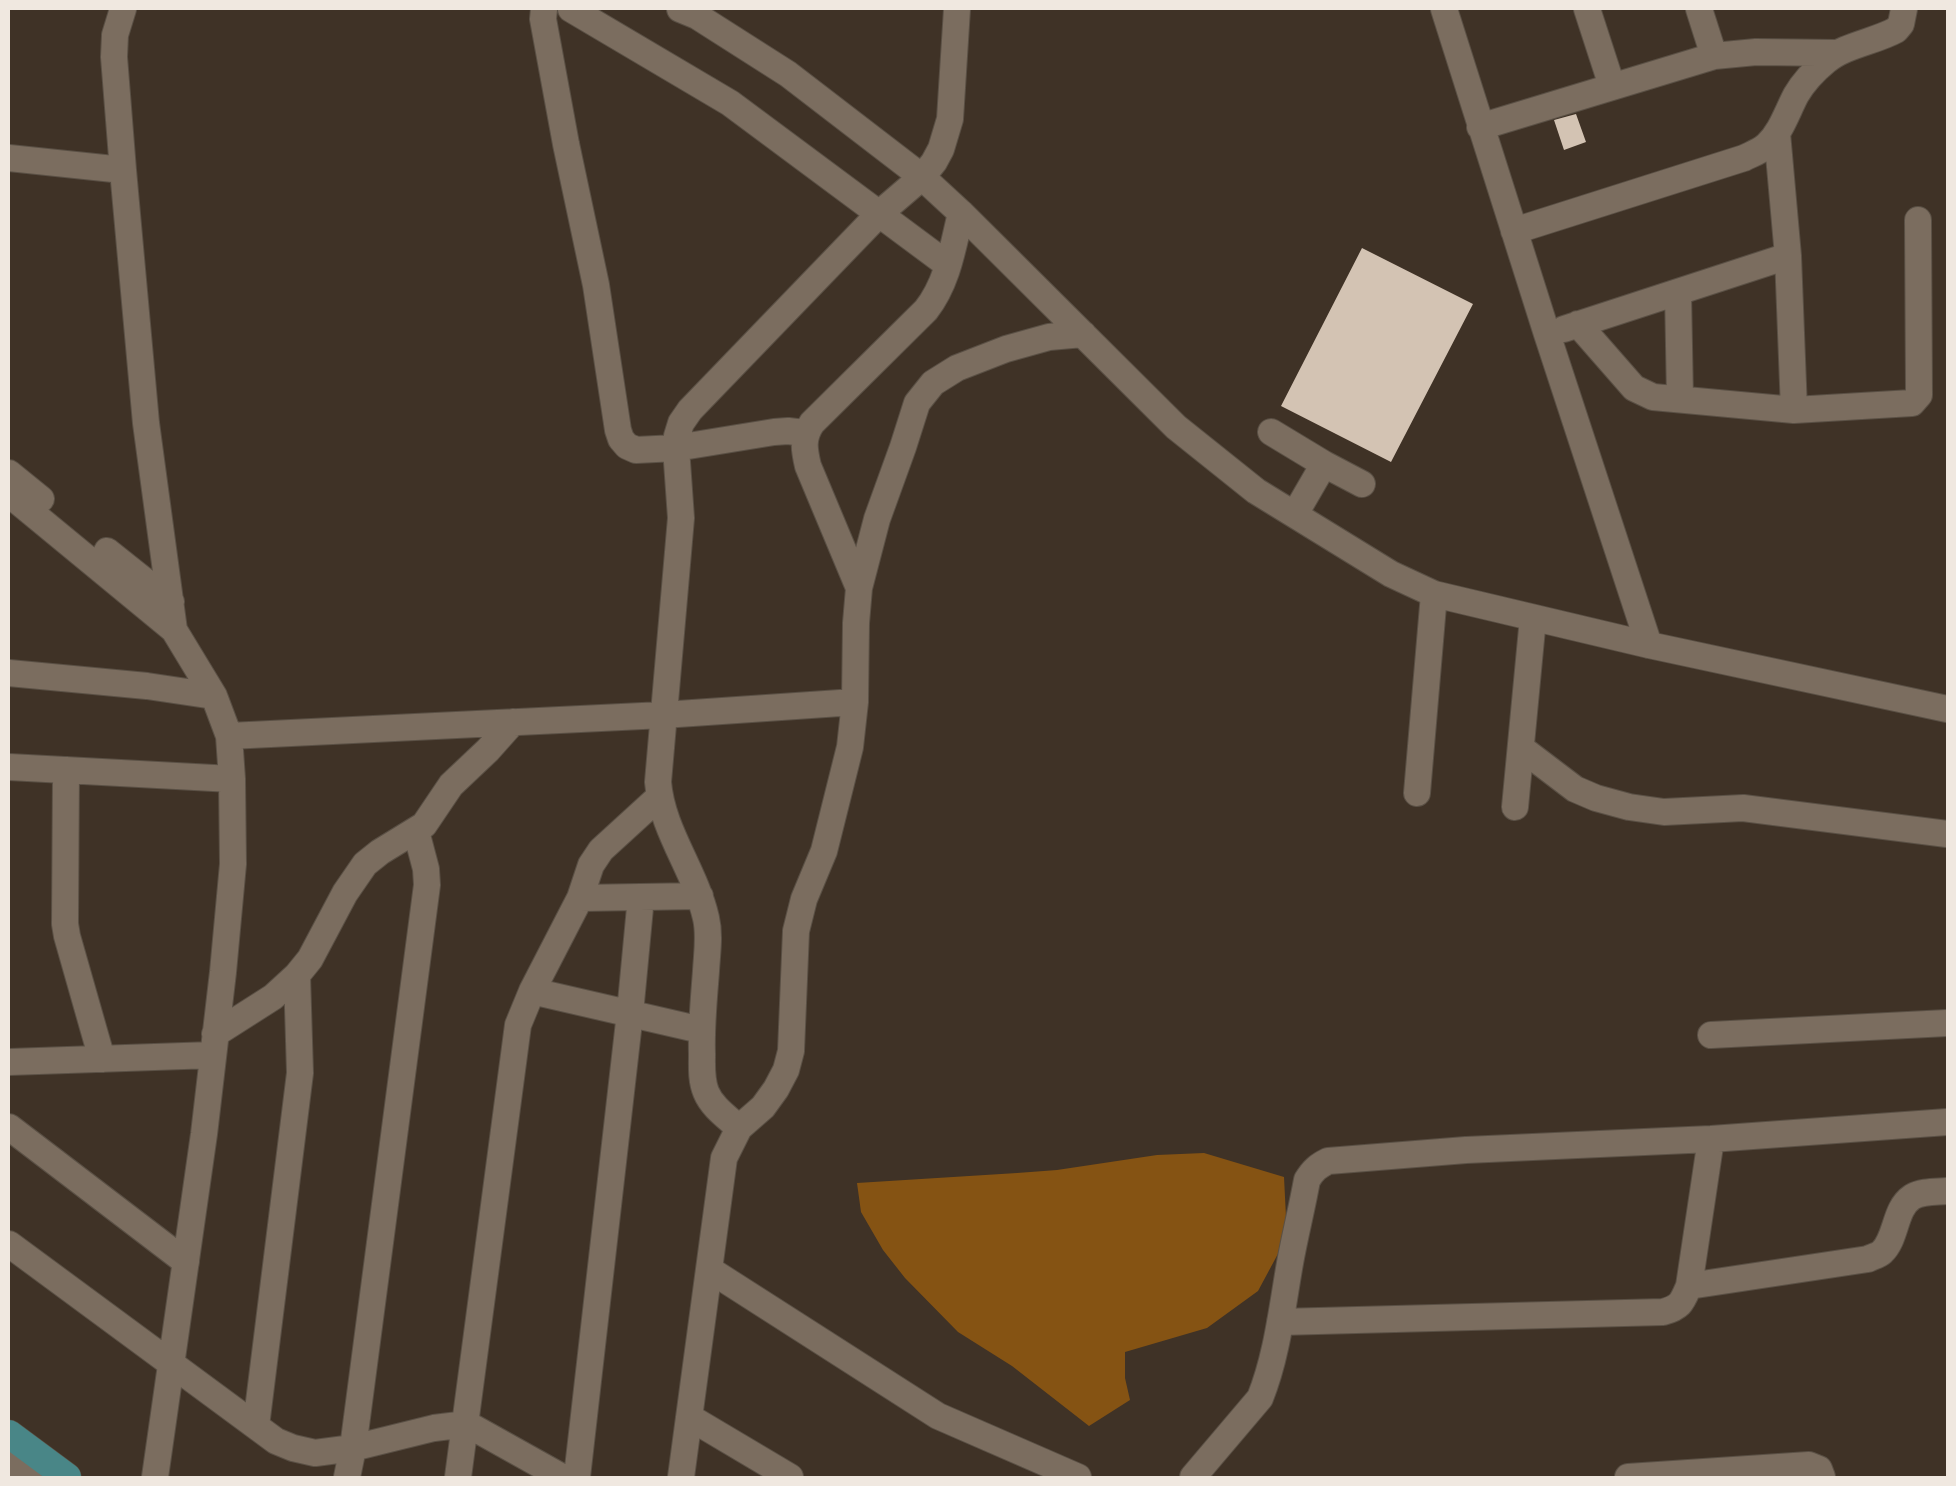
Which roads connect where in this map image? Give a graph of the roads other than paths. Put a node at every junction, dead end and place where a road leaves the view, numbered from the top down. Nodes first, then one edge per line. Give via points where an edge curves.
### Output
1 (123, 9) edge
2 (544, 9) edge
3 (570, 9) edge
4 (680, 9) edge
5 (957, 9) edge
6 (1444, 9) edge
7 (1587, 9) edge
8 (1700, 9) edge
9 (1904, 9) edge
10 (1838, 53) junction
11 (1714, 56) junction
12 (1612, 86) junction
13 (1480, 126) junction
14 (1777, 133) junction
15 (9, 158) edge
16 (123, 170) junction
17 (922, 177) junction
18 (961, 212) junction
19 (880, 213) junction
20 (1918, 220) dead end
21 (1514, 231) junction
22 (1788, 256) junction
23 (948, 264) junction
24 (1678, 292) junction
25 (1578, 324) junction
26 (1083, 334) junction
27 (1549, 342) junction
28 (1680, 400) junction
29 (1794, 410) junction
30 (1270, 432) dead end
31 (806, 433) junction
32 (676, 448) junction
33 (1324, 464) junction
34 (9, 473) edge
35 (1362, 484) dead end
36 (9, 494) edge
37 (1295, 514) junction
38 (859, 588) junction
39 (1434, 594) junction
40 (171, 602) junction
41 (1533, 618) junction
42 (174, 630) junction
43 (1649, 645) junction
44 (9, 673) edge
45 (214, 696) junction
46 (855, 702) junction
47 (1947, 709) edge
48 (663, 715) junction
49 (513, 722) junction
50 (229, 736) junction
51 (1521, 748) junction
52 (9, 766) edge
53 (66, 770) junction
54 (232, 779) junction
55 (1417, 793) dead end
56 (659, 798) junction
57 (1515, 807) dead end
58 (416, 831) junction
59 (1947, 834) edge
60 (700, 896) junction
61 (641, 897) junction
62 (580, 898) junction
63 (297, 975) junction
64 (532, 990) junction
65 (630, 1014) junction
66 (1947, 1022) edge
67 (701, 1030) junction
68 (1711, 1035) dead end
69 (214, 1045) junction
70 (102, 1059) junction
71 (9, 1062) edge
72 (1947, 1122) edge
73 (9, 1127) edge
74 (739, 1128) junction
75 (1711, 1139) junction
76 (1947, 1191) edge
77 (9, 1244) edge
78 (186, 1262) junction
79 (710, 1270) junction
80 (1689, 1286) junction
81 (1280, 1322) junction
82 (172, 1363) junction
83 (689, 1417) junction
84 (466, 1424) junction
85 (256, 1426) junction
86 (9, 1434) edge
87 (353, 1448) junction
88 (9, 1462) edge
89 (28, 1477) edge
90 (67, 1477) edge
91 (155, 1477) edge
92 (347, 1477) edge
93 (458, 1477) edge
94 (562, 1477) edge
95 (577, 1477) edge
96 (681, 1477) edge
97 (790, 1477) edge
98 (1078, 1477) edge
99 (1193, 1477) edge
100 (1628, 1477) edge
101 (1822, 1477) edge

1 - 16 street via 115,35 114,57
2 - 32 street via 543,19 566,144 596,285 618,430 627,446 636,450
3 - 19 street via 730,103
4 - 17 street via 788,74
5 - 17 street via 950,119 941,149
6 - 13 street
7 - 12 street
8 - 11 street
9 - 10 street via 1901,24 1896,30
10 - 11 street via 1756,52
10 - 14 street via 1826,60 1797,93
11 - 12 street
12 - 13 street
13 - 21 street
14 - 21 street via 1767,145 1744,158
14 - 22 street
15 - 16 street
16 - 40 street via 146,423
17 - 18 street
17 - 19 street
18 - 23 street
18 - 26 street
19 - 23 street
19 - 32 street via 690,410 681,423
20 - 29 street via 1919,395 1916,400 1906,405
21 - 27 street
22 - 24 street
22 - 29 street
23 - 31 street via 936,297 926,310 812,423
24 - 25 street
24 - 28 street
25 - 27 street
25 - 28 street via 1634,388 1652,397
26 - 37 street via 1176,427 1256,491
26 - 38 street via 1049,337 1006,349 957,368 933,383 917,403 877,519
27 - 43 street
28 - 29 street
30 - 33 street
31 - 32 street via 774,432
31 - 38 street via 804,451 808,466
32 - 48 street via 681,518
33 - 35 street
33 - 37 street
34 - 40 street
36 - 42 street
37 - 39 street via 1391,574
38 - 46 street
39 - 41 street
39 - 55 street
40 - 42 street
41 - 43 street
41 - 51 street
42 - 45 street
43 - 47 street
44 - 45 street via 148,686
45 - 50 street
46 - 48 street
46 - 74 street via 850,747 824,851 804,899 796,932 791,1051 786,1070 763,1107
48 - 49 street
48 - 56 street
49 - 50 street
49 - 58 street via 451,785 431,816
50 - 54 street
51 - 57 street
51 - 59 street via 1575,789 1629,807 1664,812 1743,808
52 - 53 street
53 - 54 street
53 - 70 street via 65,924
54 - 69 street via 233,864
56 - 60 street via 663,816
56 - 62 street via 601,850 591,865
58 - 63 street via 365,864 344,893 310,959
58 - 87 street via 427,885
60 - 61 street
60 - 67 street via 707,920 708,942
61 - 62 street
61 - 65 street
62 - 64 street
63 - 69 street
63 - 85 street via 300,1072
64 - 65 street
64 - 84 street via 518,1025
65 - 67 street
65 - 95 street
66 - 68 street
67 - 74 street via 702,1078 706,1091 712,1103
69 - 70 street
69 - 78 street
70 - 71 street
72 - 75 street
73 - 78 street
74 - 79 street via 724,1158
75 - 80 street
75 - 81 street via 1466,1150 1328,1161 1318,1166 1307,1180
76 - 80 street via 1913,1197 1905,1204 1882,1252 1868,1260
77 - 82 street
78 - 82 street
79 - 83 street
79 - 98 street via 938,1416
80 - 81 street via 1676,1308 1663,1312
81 - 99 street via 1260,1398
82 - 85 street
82 - 91 street
83 - 96 street
83 - 97 street
84 - 87 street via 434,1428
84 - 93 street
84 - 94 street
85 - 87 street via 276,1441 293,1448 316,1452
86 - 90 main road
87 - 92 street
88 - 89 street
100 - 101 street via 1809,1465 1819,1469

